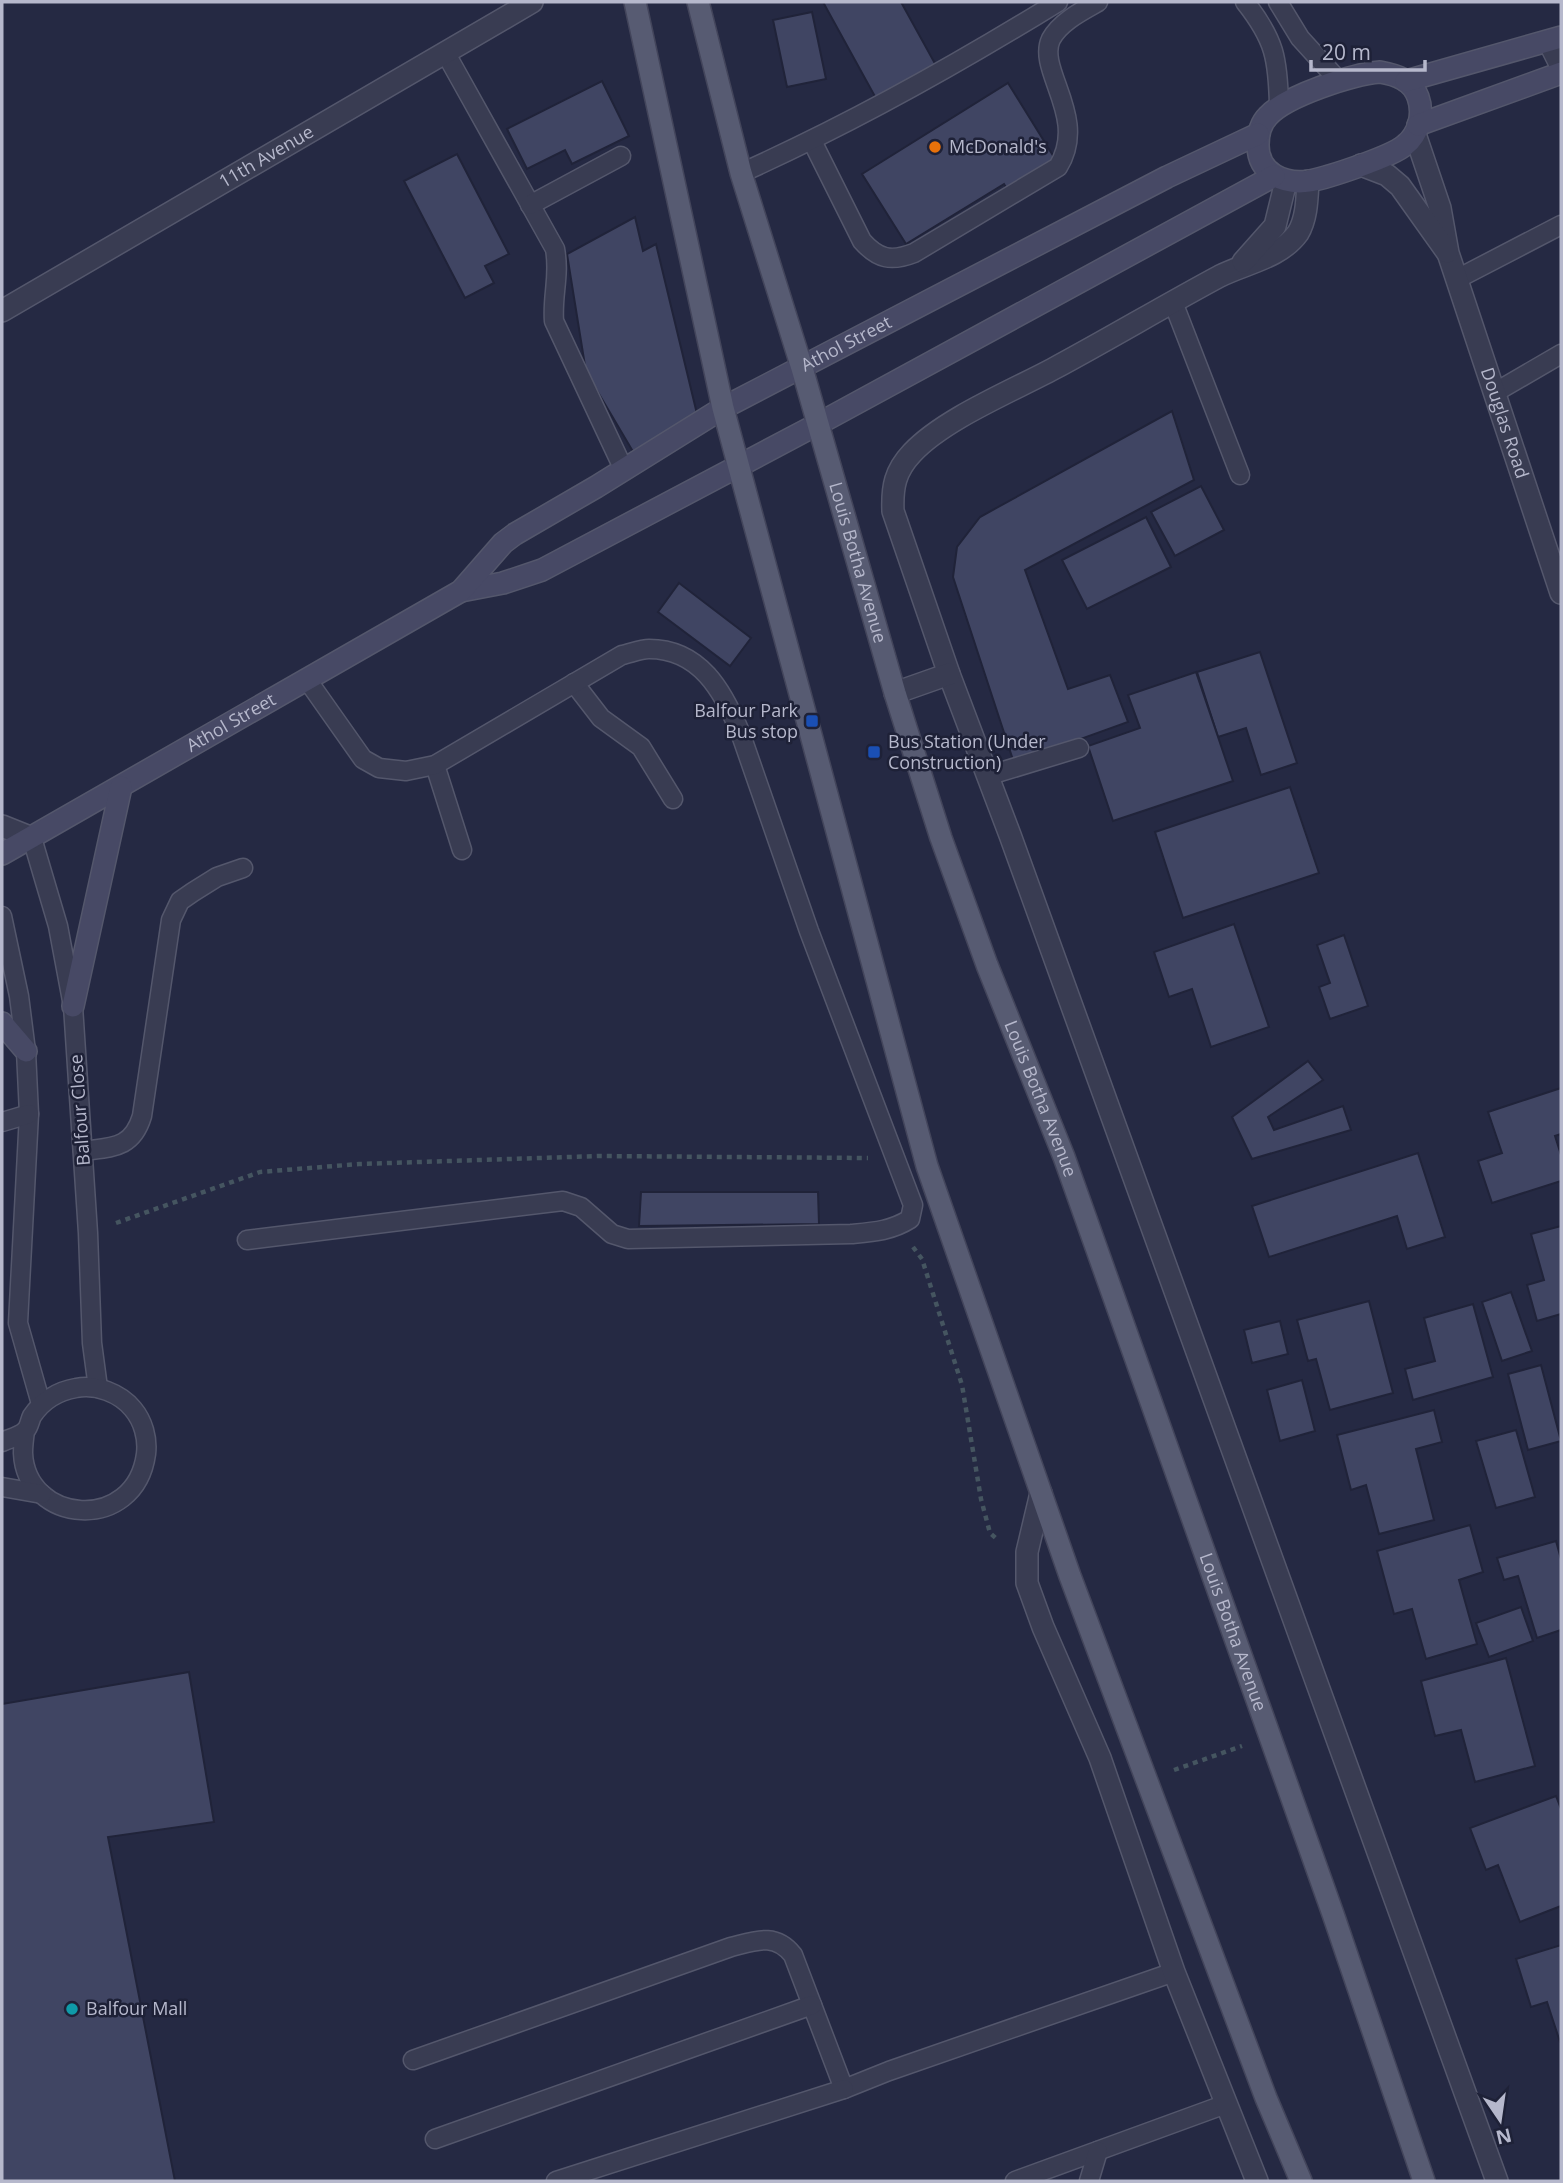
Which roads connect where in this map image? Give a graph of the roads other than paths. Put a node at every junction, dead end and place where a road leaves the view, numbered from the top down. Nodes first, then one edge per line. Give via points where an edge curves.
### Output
1 (532, 2) edge
2 (635, 2) edge
3 (698, 2) edge
4 (1058, 2) edge
5 (1098, 2) edge
6 (1245, 2) edge
7 (1278, 2) edge
8 (1555, 39) edge
9 (445, 52) junction
10 (1561, 66) edge
11 (1561, 74) edge
12 (1339, 81) junction
13 (1406, 81) junction
14 (1279, 106) junction
15 (1417, 130) junction
16 (1258, 134) junction
17 (812, 141) junction
18 (621, 156) dead end
19 (1360, 165) junction
20 (741, 173) junction
21 (1280, 178) junction
22 (1308, 181) junction
23 (530, 205) junction
24 (1561, 225) edge
25 (1448, 253) junction
26 (1239, 266) junction
27 (1457, 279) junction
28 (1174, 302) junction
29 (2, 311) edge
30 (1561, 354) edge
31 (802, 368) junction
32 (1493, 393) junction
33 (723, 408) junction
34 (818, 424) junction
35 (739, 466) junction
36 (624, 470) junction
37 (1240, 475) dead end
38 (461, 591) junction
39 (1561, 593) edge
40 (949, 674) junction
41 (308, 681) junction
42 (574, 683) junction
43 (895, 693) junction
44 (1079, 748) dead end
45 (435, 765) junction
46 (987, 776) junction
47 (121, 787) junction
48 (673, 799) dead end
49 (2, 826) edge
50 (32, 838) junction
51 (462, 850) dead end
52 (2, 854) edge
53 (243, 868) dead end
54 (2, 916) edge
55 (73, 1006) junction
56 (2, 1023) edge
57 (26, 1051) junction
58 (29, 1114) junction
59 (2, 1122) edge
60 (83, 1151) junction
61 (247, 1240) dead end
62 (10, 1324) edge
63 (98, 1388) junction
64 (41, 1405) junction
65 (25, 1431) junction
66 (2, 1441) edge
67 (2, 1487) edge
68 (1041, 1493) junction
69 (42, 1494) junction
70 (1174, 1972) junction
71 (812, 2005) junction
72 (413, 2060) dead end
73 (844, 2089) junction
74 (1226, 2104) junction
75 (435, 2139) dead end
76 (1098, 2151) junction
77 (556, 2181) edge
78 (1015, 2181) edge
79 (1089, 2181) edge
80 (1257, 2181) edge
81 (1301, 2181) edge
82 (1424, 2181) edge
83 (1497, 2181) edge

1 - 9 street, 11th Avenue
2 - 33 main road
3 - 20 main road, Louis Botha Avenue
4 - 17 lane
5 - 17 lane via 1060,27 1051,40 1050,63 1067,114 1067,149 1058,167 914,253 889,258 867,247
6 - 14 lane via 1275,51
7 - 12 lane via 1300,38
8 - 10 street
8 - 13 main road
9 - 23 lane
9 - 29 street, 11th Avenue
11 - 15 main road
12 - 13 main road via 1380,72
12 - 14 main road
13 - 15 main road via 1418,97
14 - 16 main road via 1266,117
15 - 19 main road via 1404,146
15 - 25 street, Douglas Road
16 - 21 main road via 1261,162
16 - 31 main road, Athol Street
17 - 20 lane
18 - 23 lane
19 - 22 main road
19 - 25 street, Douglas Road via 1387,175 1400,186
20 - 31 main road, Louis Botha Avenue
21 - 22 main road
21 - 26 street via 1275,226
21 - 34 main road, Athol Street
22 - 26 street via 1299,231 1272,254
23 - 36 lane via 555,249 559,268 554,321
24 - 27 lane
25 - 27 street, Douglas Road
26 - 28 street
27 - 32 street, Douglas Road
28 - 37 lane
28 - 40 street via 935,432 899,469 892,487 893,511
30 - 32 lane
31 - 33 main road, Athol Street
31 - 34 main road, Louis Botha Avenue
32 - 39 street, Douglas Road
33 - 35 main road
33 - 36 main road, Athol Street
34 - 35 main road, Athol Street
34 - 43 main road, Louis Botha Avenue
35 - 38 main road, Athol Street via 542,570
35 - 68 main road via 927,1166
36 - 38 main road, Athol Street via 515,534
38 - 41 main road, Athol Street
40 - 43 street
40 - 46 street
41 - 45 lane via 363,759 379,768 406,771
41 - 47 main road, Athol Street
42 - 45 lane
42 - 48 lane via 601,718 641,747
42 - 61 lane via 622,655 648,649 674,652 697,663 715,682 740,732 809,931 896,1158 912,1205 910,1219 882,1232 628,1238 611,1234 581,1207 563,1201
43 - 82 main road, Louis Botha Avenue via 961,896 1064,1157 1334,1914
44 - 46 lane
45 - 51 lane
46 - 83 street
47 - 50 main road, Athol Street
47 - 55 main road
49 - 50 street
50 - 52 main road, Athol Street
50 - 55 lane, Balfour Close via 58,926
53 - 60 lane via 217,877 180,901 171,920 138,1130 119,1146
54 - 57 lane
55 - 60 lane, Balfour Close
56 - 57 main road
57 - 58 lane
58 - 59 lane
58 - 62 lane
60 - 63 lane, Balfour Close
62 - 64 lane
63 - 64 lane via 77,1387
63 - 69 lane via 117,1395 144,1427 144,1468 135,1486 120,1501 80,1511 59,1506
64 - 65 lane
65 - 66 lane
65 - 69 lane via 23,1454 29,1476
67 - 69 lane
68 - 70 street via 1027,1552 1027,1583 1100,1758
68 - 81 main road
70 - 73 lane
70 - 74 street
71 - 72 lane via 793,1955 779,1942 765,1940 731,1947
71 - 73 lane
71 - 75 lane
73 - 77 lane
74 - 76 lane
74 - 80 street
76 - 78 lane
76 - 79 lane

